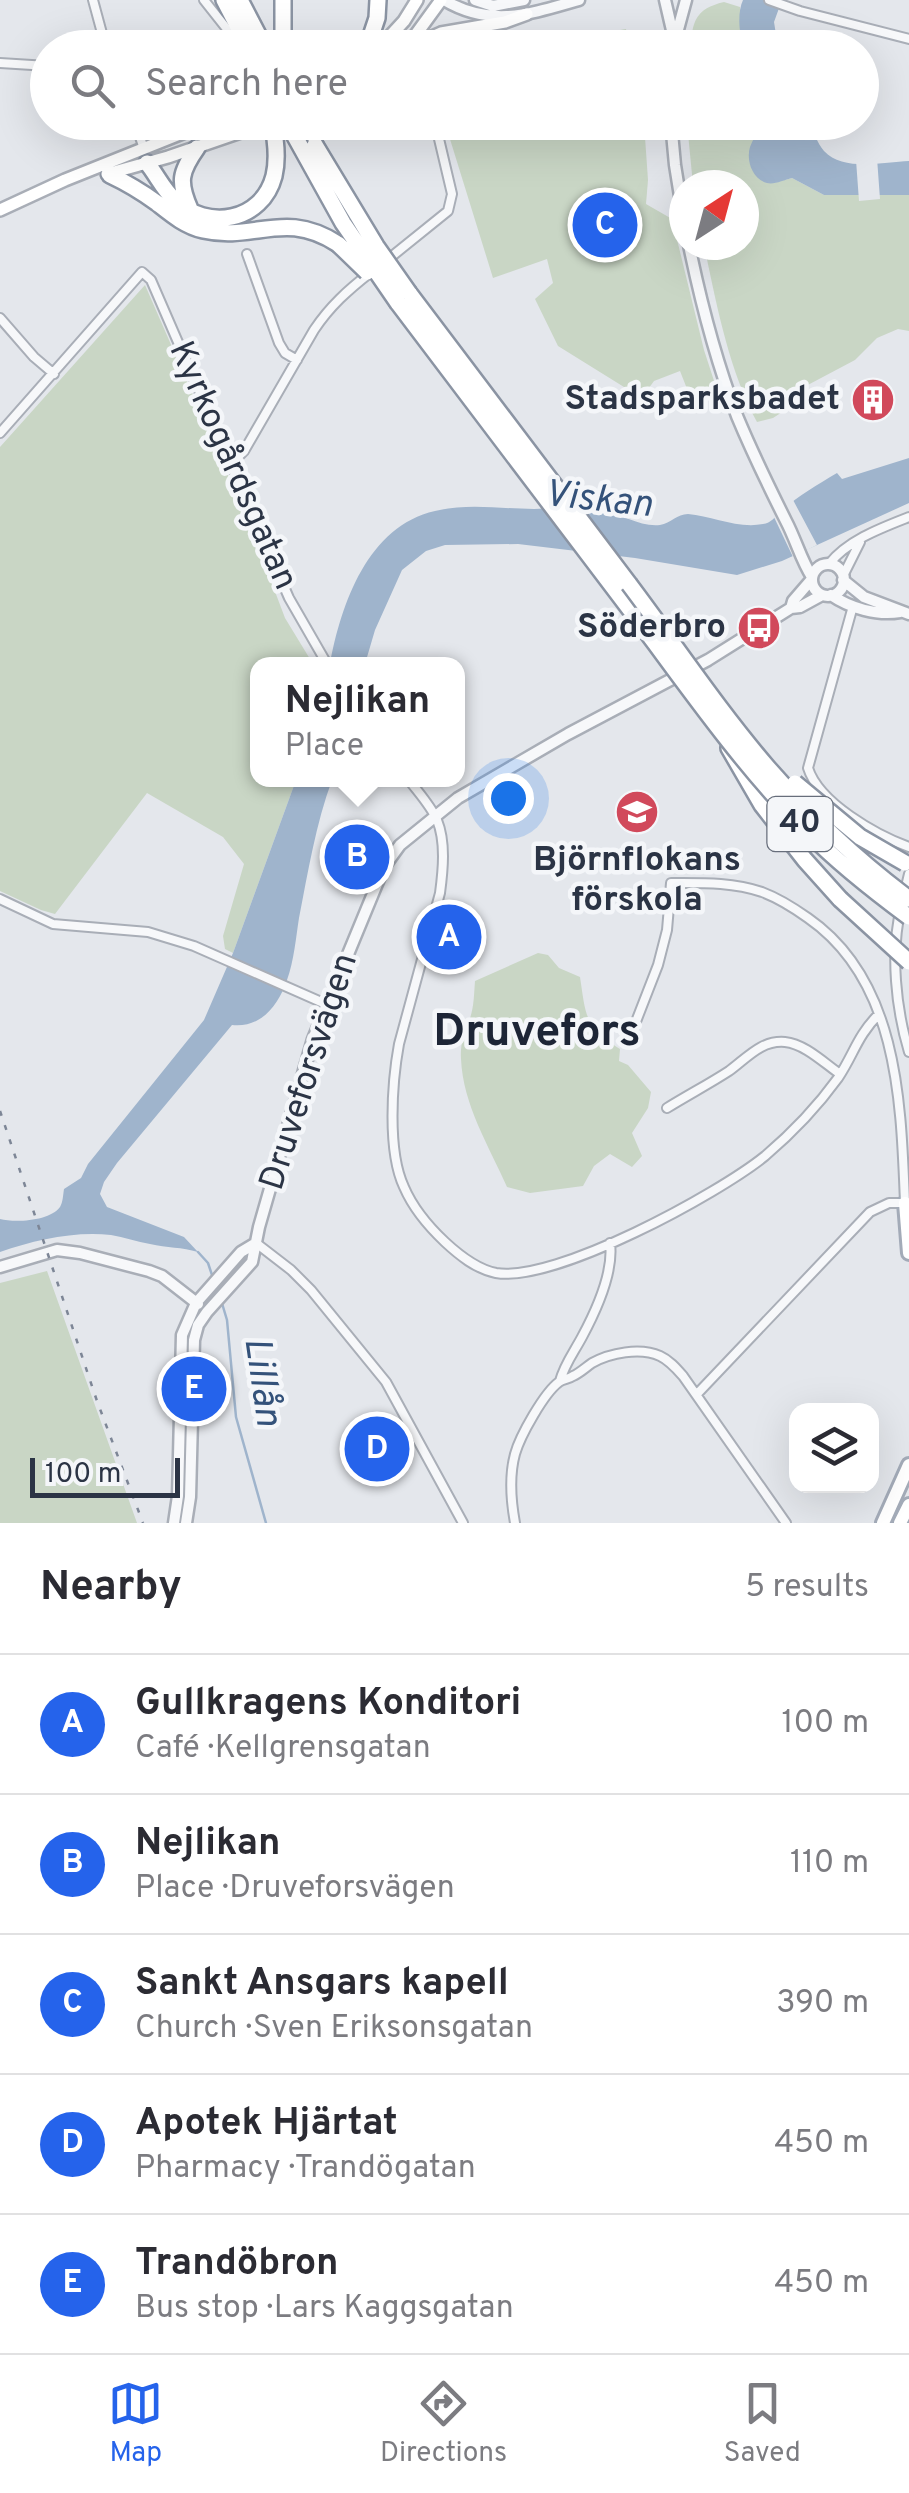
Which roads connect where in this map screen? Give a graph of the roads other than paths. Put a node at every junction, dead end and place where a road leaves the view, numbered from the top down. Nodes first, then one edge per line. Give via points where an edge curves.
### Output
1 (93, 0) edge
2 (204, 0) edge
3 (224, 0) edge
4 (240, 0) edge
5 (283, 0) edge
6 (378, 0) edge
7 (418, 0) edge
8 (442, 0) edge
9 (475, 0) edge
10 (524, 0) edge
11 (578, 0) edge
12 (665, 0) edge
13 (686, 0) edge
14 (769, 0) edge
15 (654, 1) edge
16 (527, 14) junction
17 (667, 15) junction
18 (101, 30) edge
19 (230, 30) edge
20 (238, 30) edge
21 (256, 30) edge
22 (283, 30) edge
23 (373, 30) edge
24 (396, 30) edge
25 (420, 30) edge
26 (459, 30) edge
27 (671, 30) edge
28 (679, 30) edge
29 (874, 30) edge
30 (879, 31) edge
31 (909, 39) edge
32 (0, 63) edge
33 (30, 65) edge
34 (141, 140) edge
35 (176, 140) edge
36 (220, 140) edge
37 (273, 140) edge
38 (297, 140) edge
39 (313, 140) edge
40 (439, 140) edge
41 (672, 140) edge
42 (197, 148) junction
43 (146, 156) junction
44 (675, 170) edge
45 (88, 171) junction
46 (110, 175) junction
47 (159, 204) junction
48 (0, 210) edge
49 (190, 210) junction
50 (246, 254) dead end
51 (693, 260) edge
52 (404, 298) junction
53 (0, 318) edge
54 (297, 360) junction
55 (54, 374) junction
56 (0, 432) edge
57 (232, 464) junction
58 (909, 516) edge
59 (862, 538) junction
60 (799, 547) junction
61 (604, 564) junction
62 (826, 564) junction
63 (812, 578) junction
64 (843, 578) junction
65 (827, 595) junction
66 (791, 608) junction
67 (851, 612) junction
68 (905, 613) edge
69 (323, 657) edge
70 (712, 708) junction
71 (415, 787) edge
72 (436, 816) junction
73 (886, 838) junction
74 (909, 847) edge
75 (908, 873) edge
76 (0, 899) edge
77 (909, 899) edge
78 (909, 916) edge
79 (909, 962) edge
80 (328, 1004) junction
81 (878, 1014) junction
82 (630, 1037) dead end
83 (909, 1052) edge
84 (840, 1074) junction
85 (667, 1108) dead end
86 (906, 1147) edge
87 (905, 1203) junction
88 (908, 1224) edge
89 (610, 1243) junction
90 (256, 1244) junction
91 (909, 1253) edge
92 (0, 1268) edge
93 (196, 1302) junction
94 (211, 1308) junction
95 (560, 1381) junction
96 (697, 1394) junction
97 (909, 1465) edge
98 (909, 1505) edge
99 (174, 1523) edge
100 (186, 1523) edge
101 (463, 1523) edge
102 (515, 1523) edge
103 (786, 1523) edge
104 (883, 1523) edge
105 (900, 1523) edge

1 - 18 street
2 - 19 street
3 - 20 highway
4 - 21 highway
5 - 22 highway
6 - 23 highway
7 - 24 main road
8 - 16 street via 485,17
8 - 25 main road
9 - 10 street via 493,6
11 - 16 street
12 - 17 street
13 - 28 street
14 - 29 street
15 - 17 street
16 - 26 main road
17 - 27 street
30 - 31 street
32 - 33 street
34 - 43 street
35 - 43 main road
36 - 42 main road
37 - 49 highway via 274,176 248,212 213,218
38 - 52 highway, 40, bridge via 344,222
39 - 52 highway, 40, bridge
40 - 54 street via 452,194 448,211 338,299
41 - 44 street
42 - 43 main road
42 - 49 highway via 182,179
43 - 45 main road
43 - 46 main road
43 - 47 highway via 144,176
43 - 49 highway via 174,200
45 - 46 main road
45 - 48 main road
46 - 47 highway
47 - 52 highway, bridge via 198,229 311,230
50 - 54 street via 279,343
51 - 60 street via 732,401
52 - 61 highway, 40
53 - 55 street
54 - 57 street
55 - 56 street
55 - 57 street, Kyrkogårdsgatan via 142,272
57 - 69 street, Kyrkogårdsgatan via 289,598
58 - 59 street
59 - 62 street
59 - 64 street
60 - 62 street
60 - 63 street
61 - 70 highway, 40, bridge via 641,624
61 - 70 highway, 40, bridge via 629,584
62 - 63 street
62 - 64 street
63 - 65 street via 815,590
63 - 66 street, Druveforsvägen
64 - 65 street via 842,588
64 - 68 street via 864,597
65 - 66 street, Druveforsvägen
65 - 67 street
66 - 72 street, Druveforsvägen via 663,686 504,770
67 - 68 street
67 - 73 street via 808,768 834,802
70 - 75 highway, bridge
70 - 77 highway, 40, bridge via 819,823
70 - 78 highway, 40, bridge via 811,835
70 - 79 highway, bridge via 762,805 849,908
71 - 72 street
72 - 80 street, Druveforsvägen via 384,867
72 - 89 street via 440,893 396,1063 393,1113 402,1184 433,1230 479,1268 538,1270
73 - 74 street
73 - 75 street
75 - 83 street via 896,967
76 - 80 street via 54,924 148,932 194,946
80 - 90 street, Druveforsvägen
81 - 82 street via 851,957 791,906 715,882 671,883 658,965
81 - 84 street
81 - 86 street via 890,1044
84 - 85 street via 804,1049 768,1044
84 - 89 street via 764,1157 686,1208
86 - 87 street
87 - 88 main road
87 - 96 street via 870,1212
88 - 91 main road
89 - 95 street via 601,1291
90 - 93 street
90 - 94 street, Druveforsvägen via 252,1262
90 - 101 street via 311,1290 386,1382
92 - 93 street via 57,1250 80,1253 162,1276
93 - 94 street
93 - 99 street via 181,1345
94 - 100 street via 194,1340
95 - 96 street via 607,1356 641,1352 672,1364
95 - 102 street via 514,1456
96 - 103 street
97 - 104 main road
98 - 105 main road

